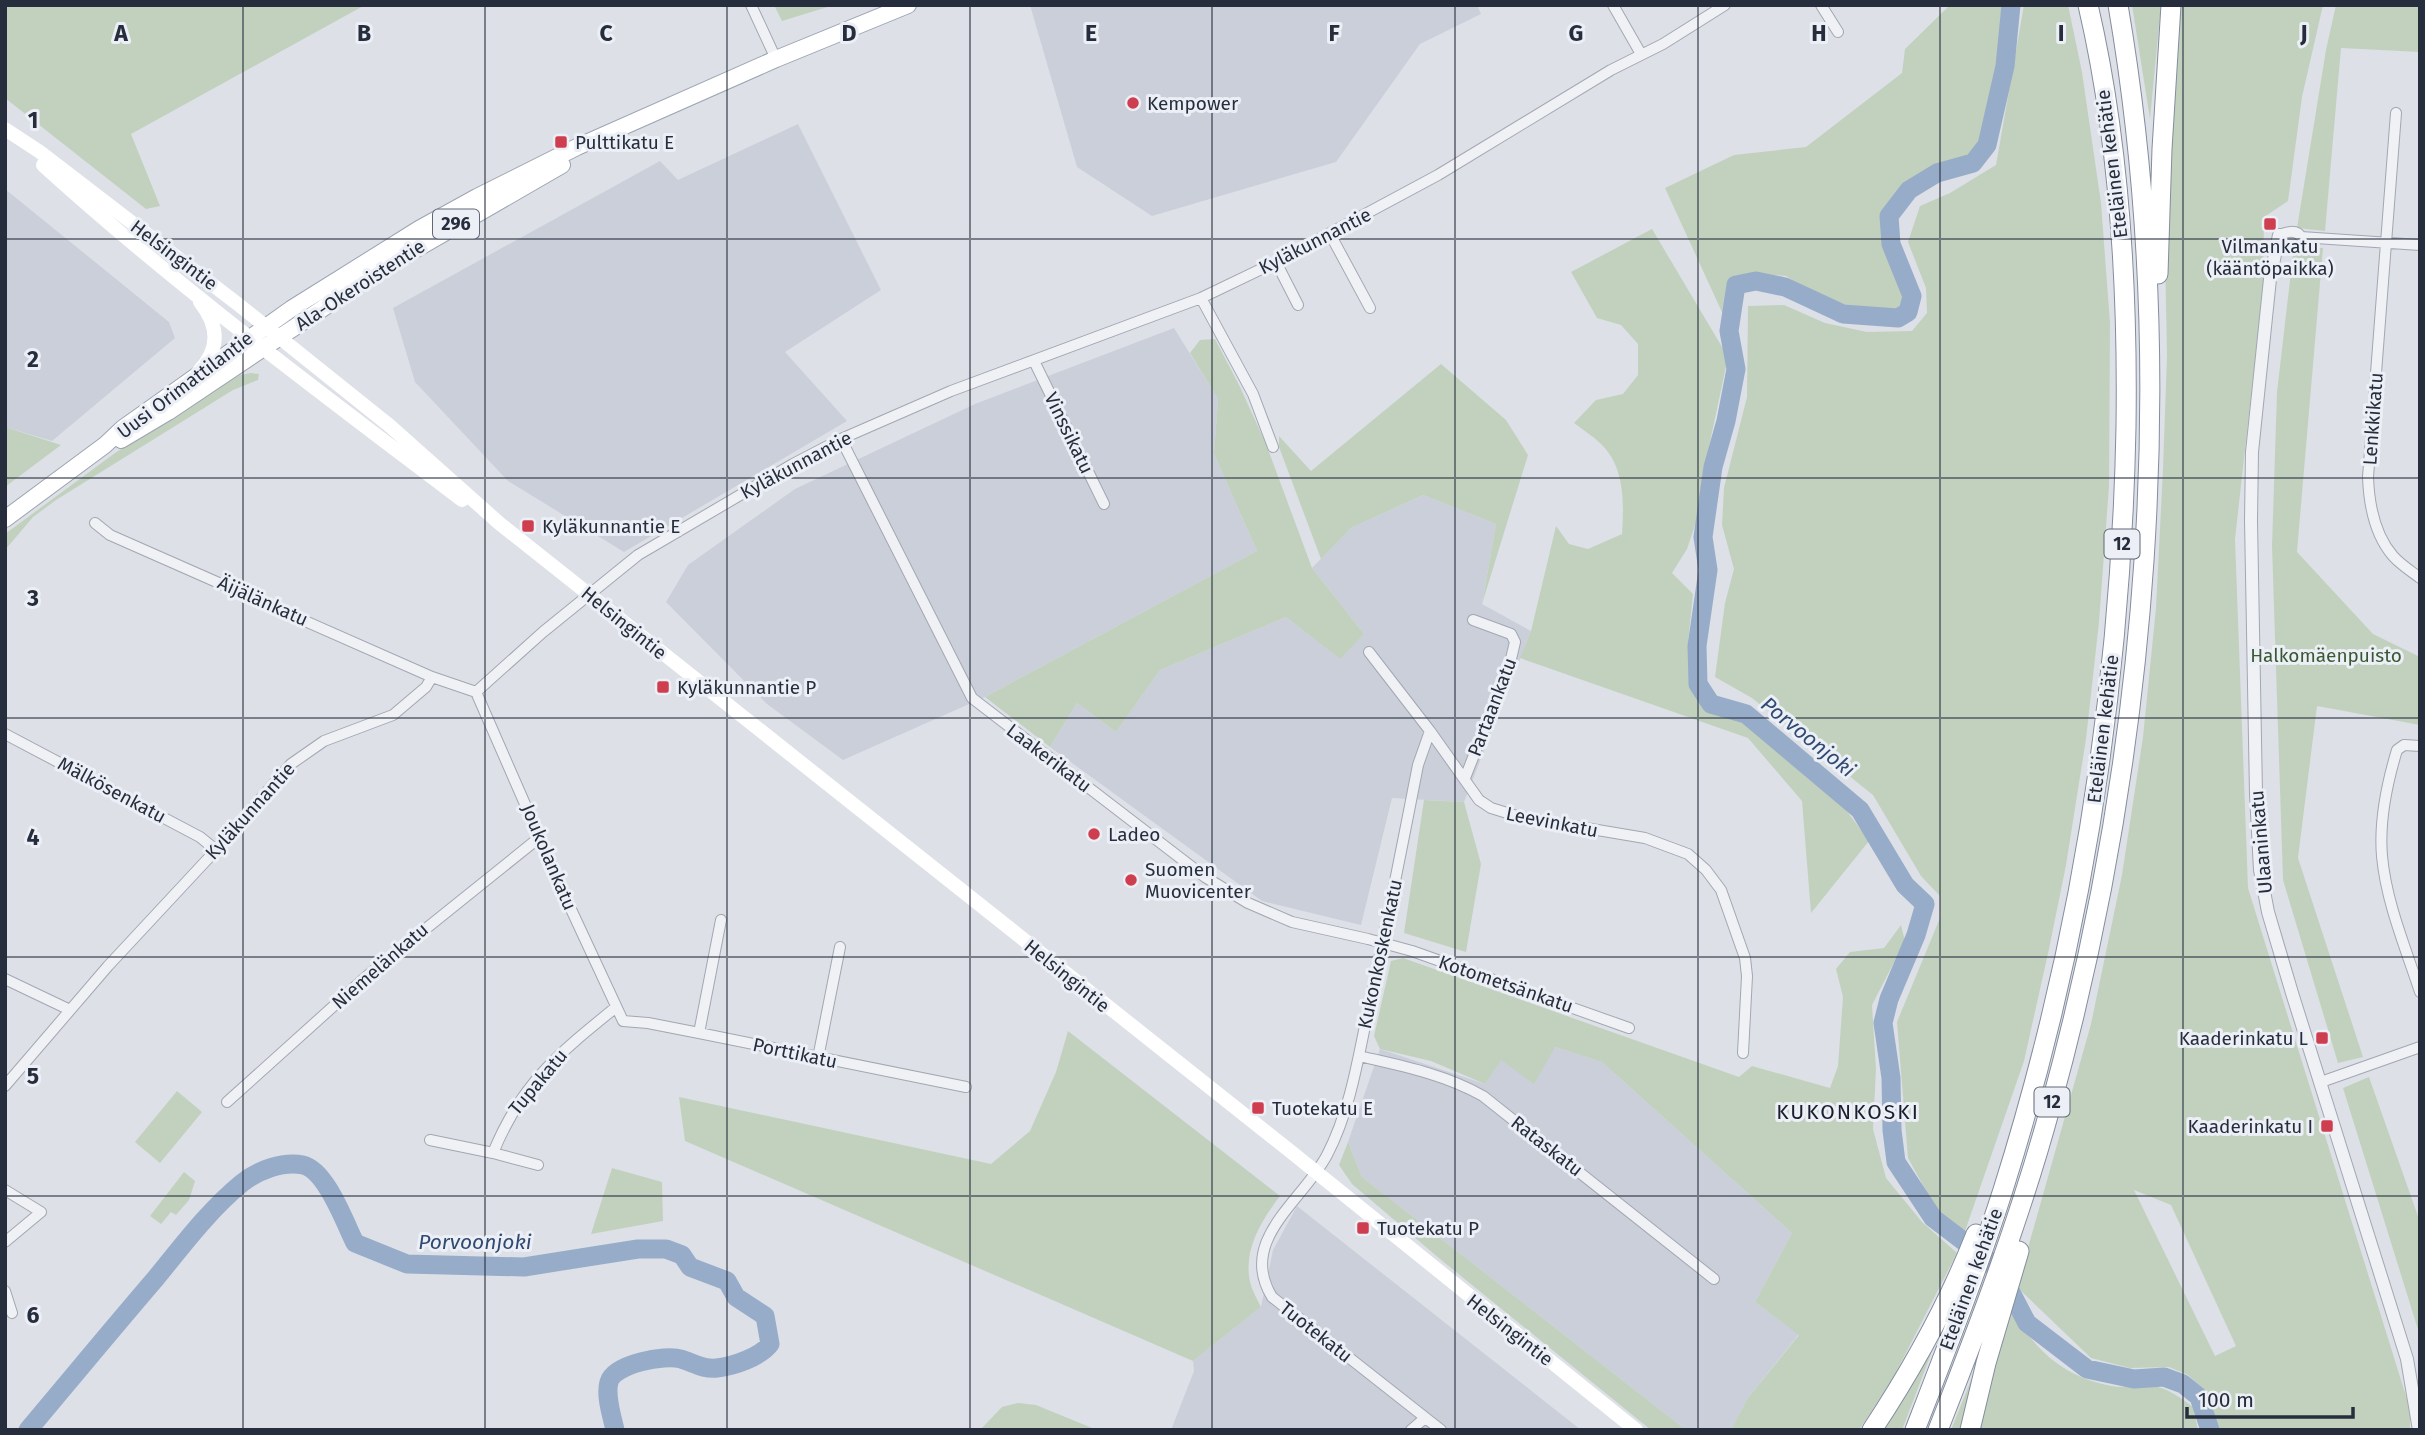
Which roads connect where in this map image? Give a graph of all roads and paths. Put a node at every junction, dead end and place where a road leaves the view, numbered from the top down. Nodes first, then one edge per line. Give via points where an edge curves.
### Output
1 (751, 5) edge
2 (908, 5) edge
3 (1613, 5) edge
4 (1725, 5) edge
5 (1821, 5) edge
6 (2088, 5) edge
7 (2118, 5) edge
8 (2171, 5) edge
9 (1838, 32) dead end
10 (1641, 54) junction
11 (776, 59) junction
12 (2396, 113) dead end
13 (640, 121) junction
14 (5, 129) edge
15 (1330, 234) junction
16 (2279, 235) joint
17 (2386, 243) junction
18 (2420, 245) edge
19 (1276, 262) junction
20 (185, 286) junction
21 (1201, 298) junction
22 (1298, 305) dead end
23 (1370, 308) dead end
24 (265, 326) junction
25 (250, 337) junction
26 (279, 337) junction
27 (264, 347) junction
28 (1034, 361) junction
29 (193, 376) junction
30 (841, 439) junction
31 (105, 445) junction
32 (1273, 447) dead end
33 (1104, 504) dead end
34 (5, 519) edge
35 (95, 523) dead end
36 (499, 523) junction
37 (2143, 572) junction
38 (2420, 578) edge
39 (588, 595) junction
40 (1473, 620) dead end
41 (1369, 652) dead end
42 (432, 677) junction
43 (476, 692) junction
44 (1430, 731) junction
45 (5, 734) edge
46 (2420, 746) edge
47 (1465, 778) junction
48 (540, 837) junction
49 (216, 850) junction
50 (722, 920) dead end
51 (1383, 942) junction
52 (840, 947) dead end
53 (5, 979) edge
54 (2420, 992) edge
55 (615, 1008) junction
56 (70, 1010) junction
57 (623, 1021) joint
58 (1629, 1028) dead end
59 (699, 1033) junction
60 (2420, 1047) edge
61 (1744, 1053) dead end
62 (1359, 1056) junction
63 (818, 1058) junction
64 (2321, 1082) junction
65 (5, 1086) edge
66 (966, 1087) dead end
67 (227, 1102) dead end
68 (430, 1140) dead end
69 (493, 1153) junction
70 (538, 1165) dead end
71 (1315, 1172) junction
72 (5, 1191) edge
73 (5, 1242) edge
74 (1714, 1279) dead end
75 (1961, 1288) junction
76 (5, 1291) edge
77 (12, 1313) dead end
78 (1993, 1313) junction
79 (1424, 1418) junction
80 (1411, 1430) edge
81 (1441, 1430) edge
82 (1636, 1430) edge
83 (1872, 1430) edge
84 (1914, 1430) edge
85 (1938, 1430) edge
86 (1970, 1430) edge
87 (2419, 1430) edge

1 - 11 street
2 - 11 main road, Ala-Okeroistentie / 296
3 - 10 street
4 - 10 street, Kyläkunnantie
5 - 9 street
6 - 75 highway, Eteläinen kehätie / 12 via 2109,122 2125,294 2125,470 2117,611 2101,753 2064,963 2036,1075
7 - 37 highway, Eteläinen kehätie / 12 via 2136,120 2147,291 2149,423
8 - 37 highway
10 - 15 street, Kyläkunnantie
11 - 13 main road, Ala-Okeroistentie / 296
12 - 17 street, Lenkkikatu
13 - 24 main road, Ala-Okeroistentie / 296 via 540,164 419,229
13 - 26 main road, Ala-Okeroistentie / 296 via 419,246
14 - 20 main road, Helsingintie via 104,220
14 - 24 main road, Helsingintie
15 - 19 street, Kyläkunnantie
15 - 23 street
16 - 17 street via 2290,241 2301,237
16 - 64 street, Ulaaninkatu via 2252,452 2256,794 2260,870 2268,912
17 - 18 street
17 - 38 street, Lenkkikatu via 2369,499 2374,521 2393,556
19 - 21 street, Kyläkunnantie
19 - 22 street
20 - 25 main road, Helsingintie
20 - 29 main road via 208,312 215,329 212,353
21 - 28 street, Kyläkunnantie
21 - 32 street via 1253,394
24 - 25 main road, Uusi Orimattilantie / 296
24 - 26 main road, Helsingintie
25 - 27 main road, Helsingintie
25 - 29 main road, Uusi Orimattilantie / 296
26 - 27 main road, Ala-Okeroistentie / 296
26 - 36 main road, Helsingintie via 390,426
27 - 31 main road, Uusi Orimattilantie / 296 via 138,431
27 - 36 main road, Helsingintie via 381,440
28 - 30 street, Kyläkunnantie
28 - 33 street, Vinssikatu
29 - 31 main road, Uusi Orimattilantie / 296
30 - 39 street, Kyläkunnantie via 638,555
30 - 51 street, Laakerikatu via 972,698 1205,877 1248,903 1292,922
31 - 34 main road, Uusi Orimattilantie / 296
35 - 42 street, Äijälänkatu via 110,535
36 - 39 main road, Helsingintie
37 - 78 highway, Eteläinen kehätie / 12 via 2123,760 2086,967 2017,1239
39 - 43 street, Kyläkunnantie
39 - 71 main road, Helsingintie
40 - 47 street, Partaankatu via 1511,634 1516,642
41 - 44 street, Leevinkatu
42 - 43 street
42 - 49 street, Kyläkunnantie via 393,715 324,741 290,764
43 - 48 street, Joukolankatu
44 - 47 street, Leevinkatu
44 - 51 street, Kukonkoskenkatu via 1418,765
45 - 49 street, Mälkösenkatu via 200,837
46 - 54 street via 2404,745 2397,750 2383,811 2382,856
47 - 61 street, Leevinkatu via 1479,800 1503,814 1645,838 1688,854 1706,870 1721,890 1745,958
48 - 55 street, Joukolankatu
48 - 67 street, Niemelänkatu via 367,976
49 - 56 street, Kyläkunnantie
50 - 59 street
51 - 58 street, Kotometsänkatu
51 - 62 street, Kukonkoskenkatu
52 - 63 street
53 - 56 street
55 - 57 street, Joukolankatu
55 - 69 street, Tupakatu via 563,1050 527,1090 506,1121
56 - 65 street, Kyläkunnantie
57 - 59 street, Porttikatu
59 - 63 street, Porttikatu
60 - 64 street
62 - 71 street, Kukonkoskenkatu via 1339,1125
62 - 74 street, Rataskatu via 1458,1082 1483,1096
63 - 66 street, Porttikatu
64 - 87 street, Ulaaninkatu via 2407,1359
68 - 69 street
69 - 70 street
71 - 79 street, Tuotekatu via 1270,1232 1261,1262 1262,1281 1272,1297
71 - 82 main road, Helsingintie
72 - 73 street via 41,1212
75 - 83 highway
75 - 84 highway, Eteläinen kehätie / 12
76 - 77 street
78 - 85 highway, Eteläinen kehätie / 12
78 - 86 highway
79 - 80 street
79 - 81 street, Tuotekatu

